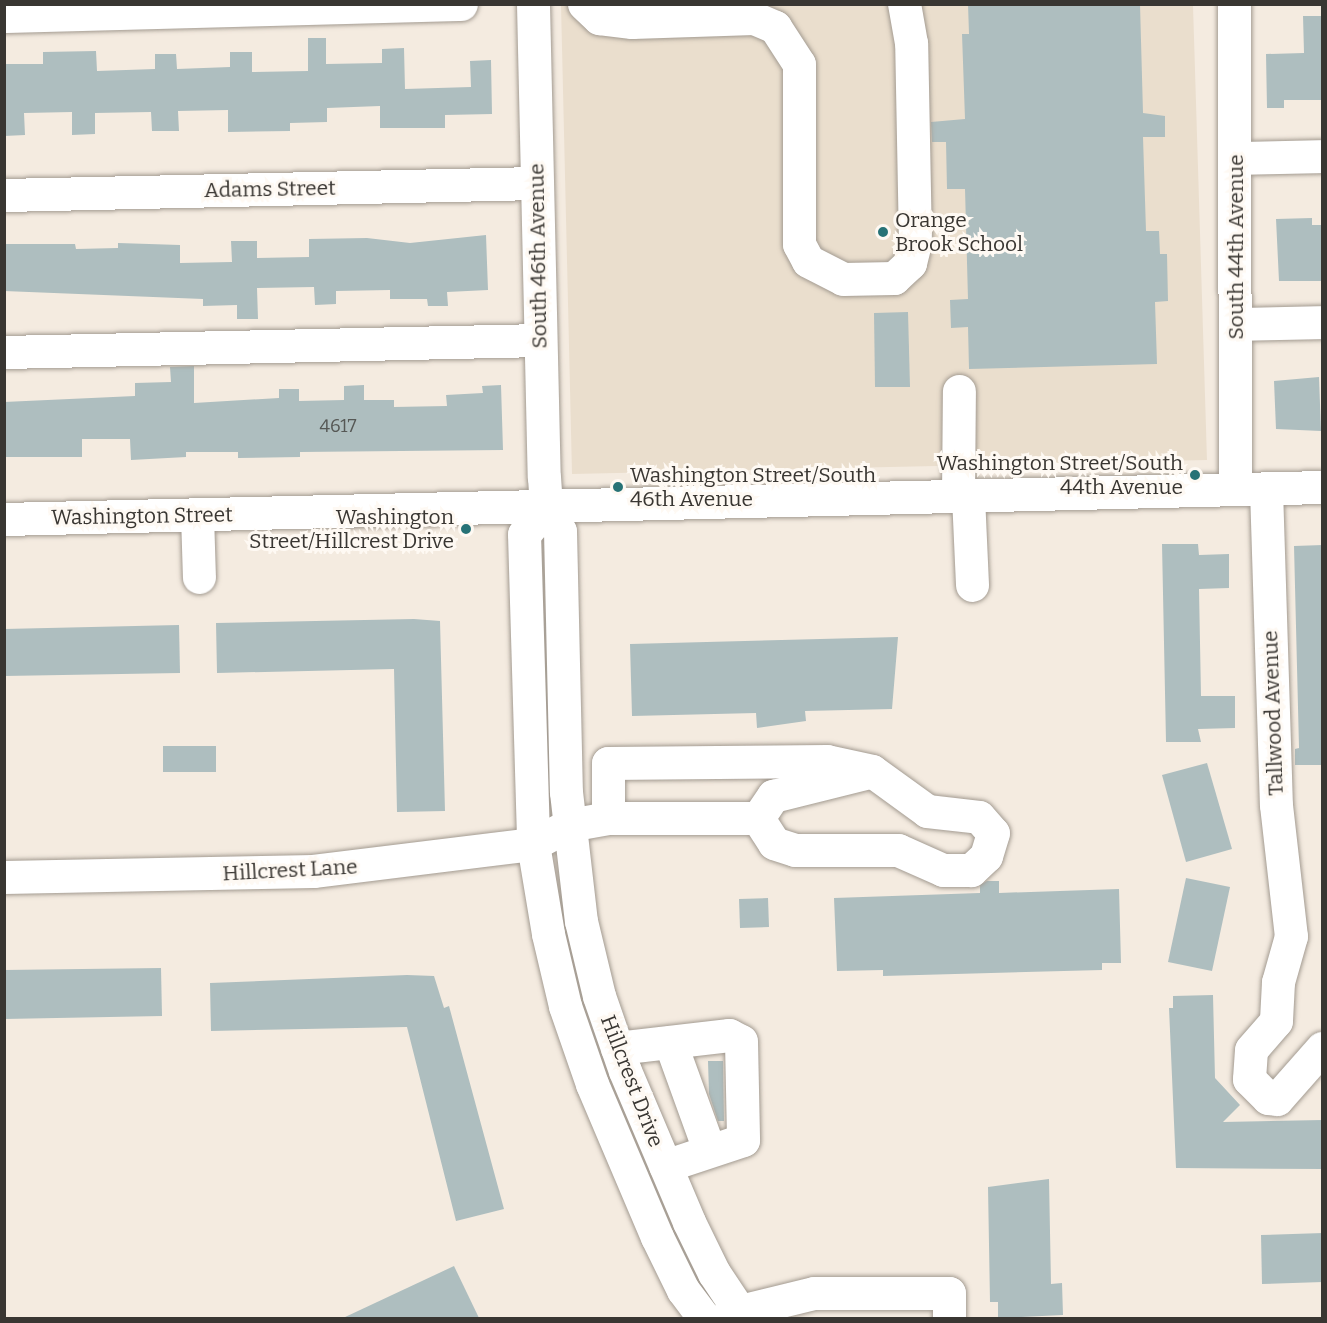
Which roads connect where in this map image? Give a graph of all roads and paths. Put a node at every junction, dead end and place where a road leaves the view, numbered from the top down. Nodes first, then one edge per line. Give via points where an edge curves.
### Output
1 (461, 4) edge
2 (533, 4) edge
3 (584, 4) edge
4 (904, 4) edge
5 (1234, 4) edge
6 (676, 13) edge
7 (4, 16) edge
8 (1323, 156) edge
9 (1237, 158) junction
10 (536, 183) junction
11 (4, 195) edge
12 (1323, 322) edge
13 (1236, 324) junction
14 (540, 340) junction
15 (4, 352) edge
16 (959, 391) dead end
17 (1323, 487) edge
18 (1234, 489) junction
19 (1266, 489) junction
20 (963, 496) junction
21 (546, 508) junction
22 (196, 515) junction
23 (4, 519) edge
24 (199, 577) dead end
25 (972, 585) dead end
26 (872, 771) junction
27 (608, 818) junction
28 (758, 818) junction
29 (569, 825) junction
30 (533, 844) junction
31 (4, 877) edge
32 (670, 1042) junction
33 (617, 1048) junction
34 (1323, 1048) edge
35 (709, 1150) junction
36 (665, 1166) junction
37 (735, 1316) edge
38 (704, 1318) edge
39 (949, 1318) edge

1 - 7 street
2 - 10 street, South 46th Avenue
3 - 6 street via 599,18
4 - 6 street via 911,43 915,243 910,262 894,278 835,277 808,261 799,244 799,64 787,40 775,27 753,18
5 - 9 street, South 44th Avenue
8 - 9 street
9 - 13 street, South 44th Avenue
10 - 11 street, Adams Street
10 - 14 street, South 46th Avenue
12 - 13 street
13 - 18 street, South 44th Avenue
14 - 15 street
14 - 21 street, South 46th Avenue
16 - 20 street
17 - 19 street, Washington Street
18 - 19 street, Washington Street
18 - 20 street, Washington Street
19 - 34 street, Tallwood Avenue via 1276,805 1291,936 1278,982 1276,1021 1251,1050 1249,1079 1268,1098 1277,1099
20 - 21 street, Washington Street
20 - 25 street
21 - 22 street, Washington Street
21 - 29 street, South 46th Avenue via 560,531
21 - 30 street via 524,534
22 - 23 street, Washington Street
22 - 24 street
26 - 27 street via 827,761 608,763
26 - 28 street via 773,796
26 - 28 street via 927,811 979,817 993,833 986,856 970,870 943,870 898,850 795,850 774,843
27 - 28 street, Hillcrest Lane
27 - 29 street, Hillcrest Lane
29 - 30 street, Hillcrest Lane
29 - 33 street, Hillcrest Drive via 581,921
30 - 31 street, Hillcrest Lane via 313,871
30 - 38 street, Hillcrest Drive via 565,1006 592,1084 657,1236 683,1290
32 - 33 street
32 - 35 street
32 - 35 street via 729,1035 741,1041 743,1140
33 - 36 street, Hillcrest Drive
35 - 36 street
36 - 37 street, Hillcrest Drive
37 - 39 street via 814,1293 949,1293

